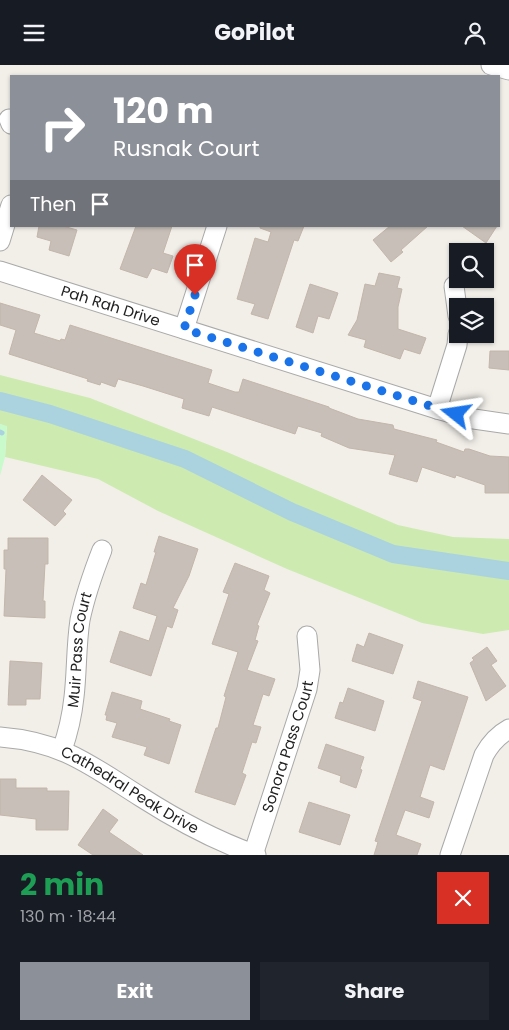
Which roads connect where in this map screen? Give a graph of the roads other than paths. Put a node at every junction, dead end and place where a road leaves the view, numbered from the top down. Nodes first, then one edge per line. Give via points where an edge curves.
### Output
1 (491, 65) edge
2 (509, 70) edge
3 (10, 208) edge
4 (217, 227) edge
5 (0, 241) edge
6 (0, 271) edge
7 (184, 329) junction
8 (457, 343) edge
9 (438, 409) junction
10 (509, 424) edge
11 (102, 550) dead end
12 (307, 636) dead end
13 (509, 729) edge
14 (0, 737) edge
15 (62, 750) junction
16 (254, 855) edge
17 (450, 855) edge

1 - 2 street
3 - 5 street
4 - 7 street
6 - 7 street, Pah Rah Drive
7 - 9 street, Pah Rah Drive
8 - 9 street
9 - 10 street, Pah Rah Drive
11 - 15 street, Muir Pass Court via 80,620 70,728
12 - 16 street, Sonora Pass Court via 310,670 307,689
13 - 17 street via 489,746 484,755
14 - 15 street, Cathedral Peak Drive via 24,739
15 - 16 street, Cathedral Peak Drive via 104,772 179,821

